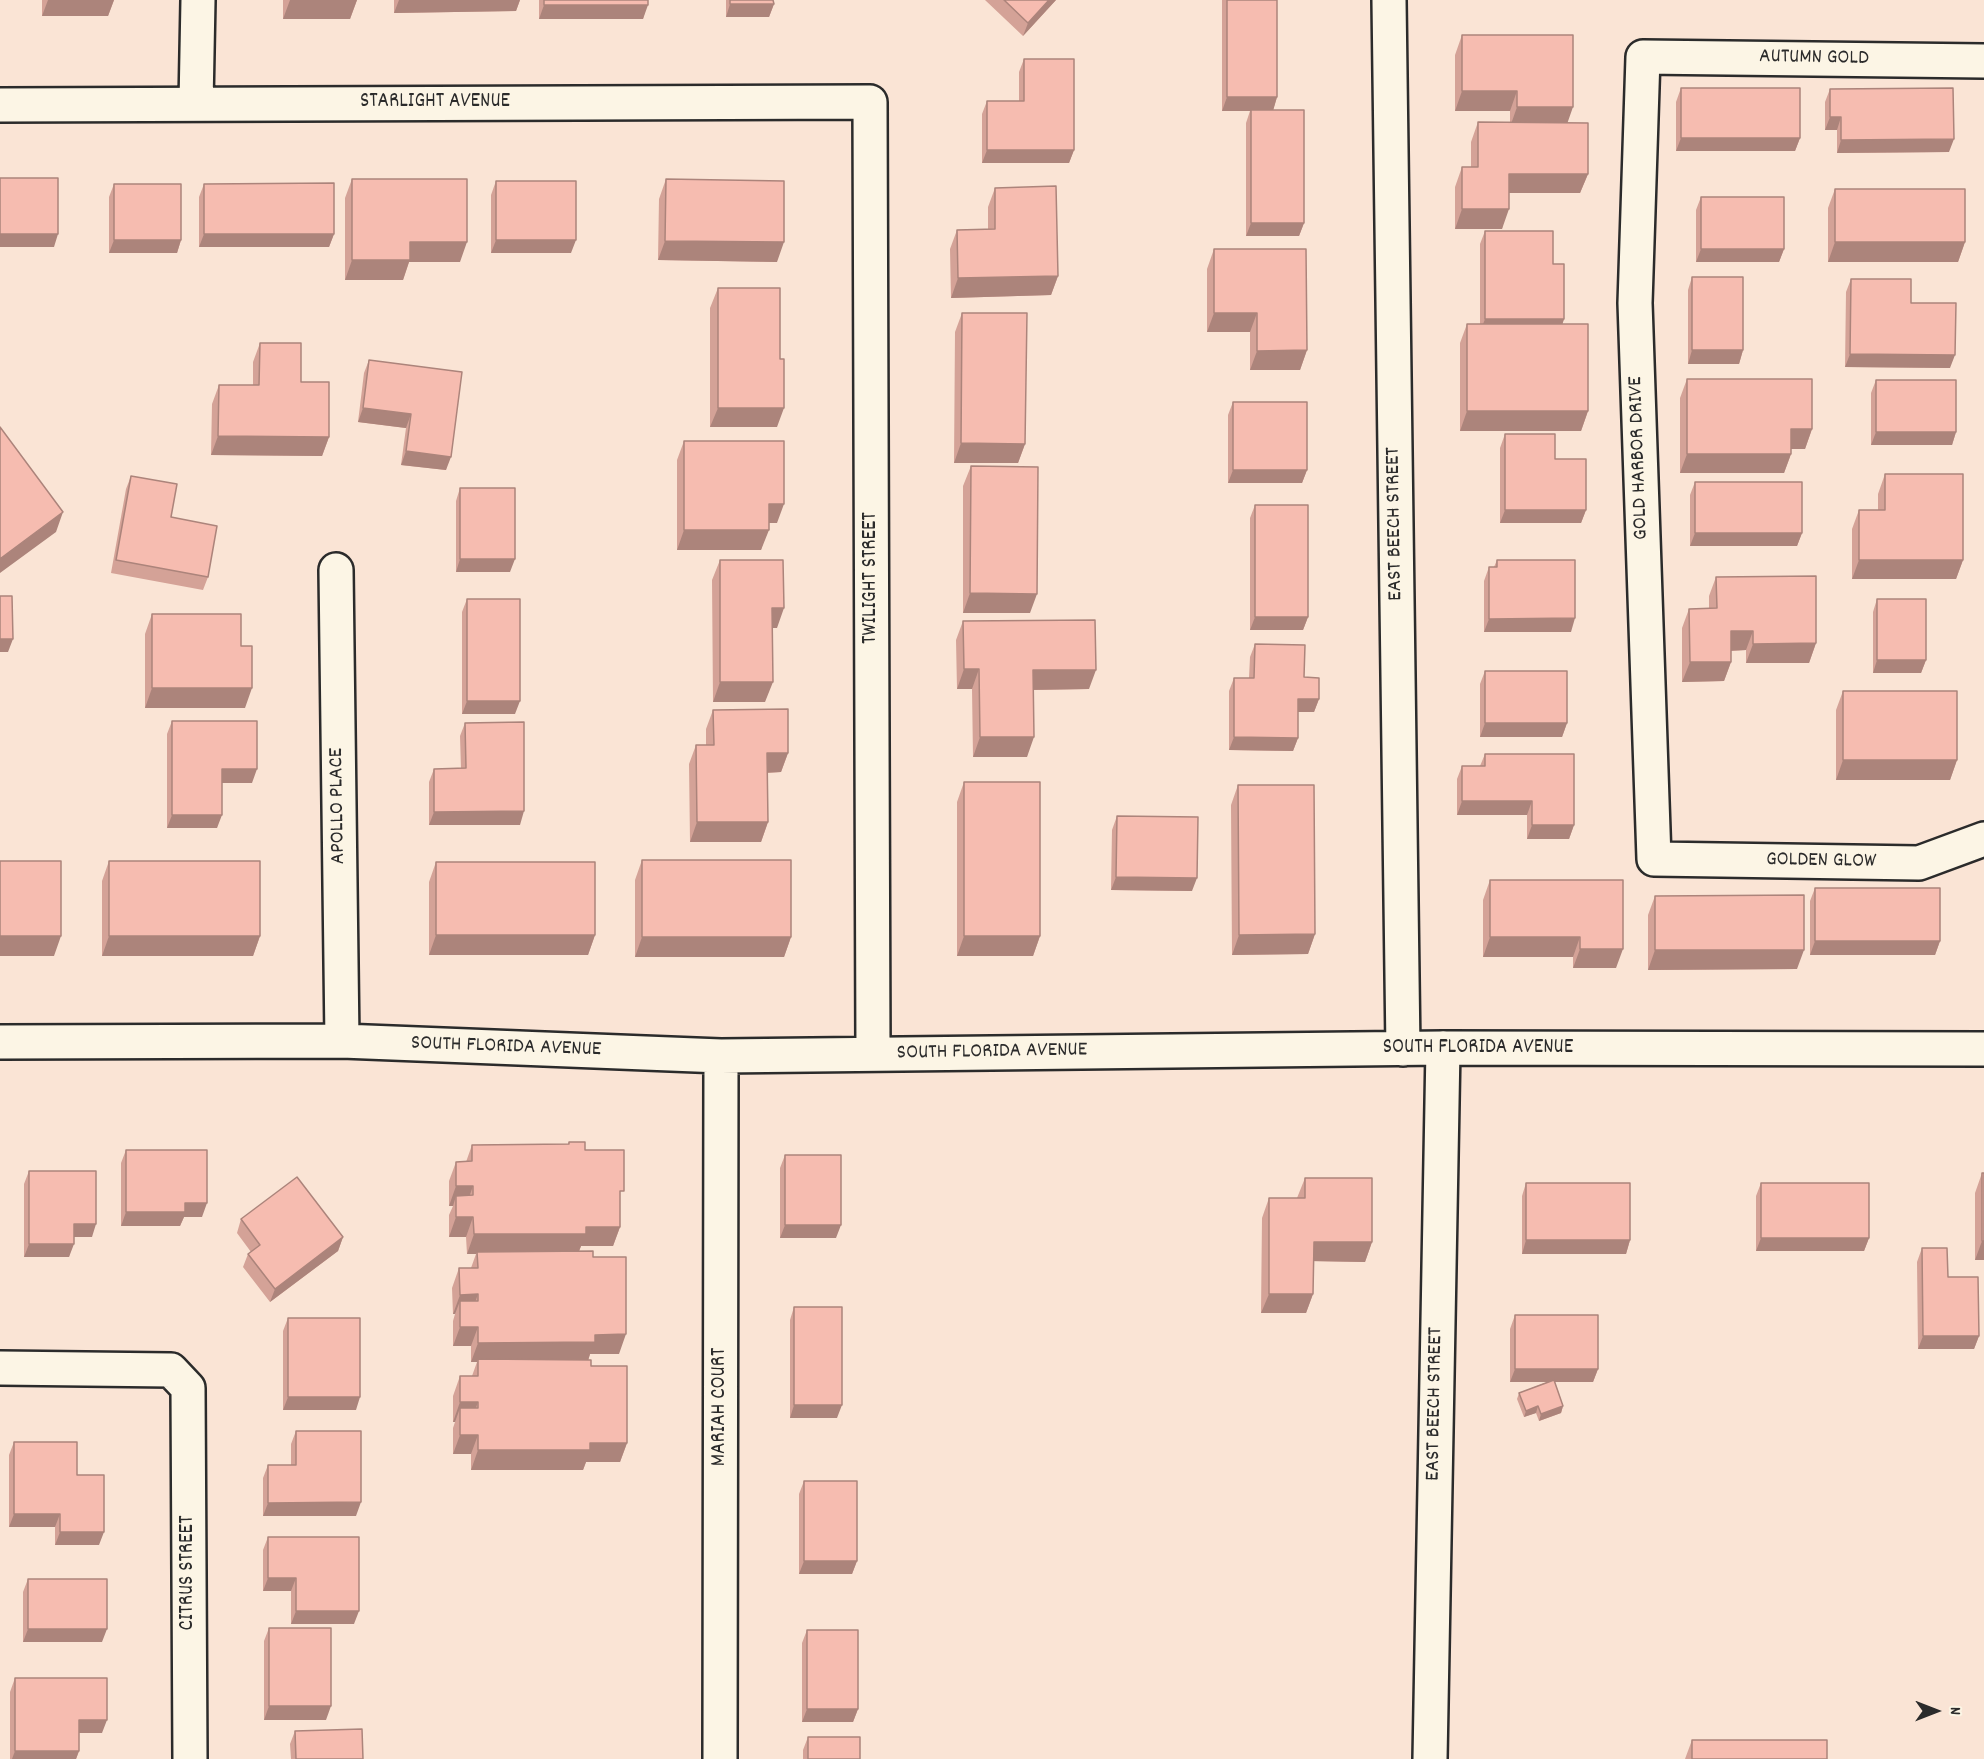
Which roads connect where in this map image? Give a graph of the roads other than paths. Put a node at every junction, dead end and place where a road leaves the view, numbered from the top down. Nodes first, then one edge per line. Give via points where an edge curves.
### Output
1 (198, 0) edge
2 (1389, 0) edge
3 (1643, 57) joint
4 (1984, 61) edge
5 (870, 102) joint
6 (196, 104) junction
7 (0, 105) edge
8 (336, 570) dead end
9 (1984, 839) edge
10 (1654, 859) joint
11 (342, 1041) junction
12 (0, 1042) edge
13 (1403, 1048) junction
14 (1443, 1048) junction
15 (1984, 1049) edge
16 (873, 1054) junction
17 (721, 1056) junction
18 (0, 1368) edge
19 (190, 1759) edge
20 (720, 1759) edge
21 (1430, 1759) edge

1 - 6 street
2 - 13 street, EAST BEECH STREET
3 - 4 street, AUTUMN GOLD
3 - 10 street, GOLD HARBOR DRIVE via 1635,303
5 - 6 street, STARLIGHT AVENUE
5 - 16 street, TWILIGHT STREET
6 - 7 street, STARLIGHT AVENUE
8 - 11 street, APOLLO PLACE
9 - 10 street, GOLDEN GLOW via 1919,863
11 - 12 street, SOUTH FLORIDA AVENUE
11 - 17 street, SOUTH FLORIDA AVENUE
13 - 14 street, SOUTH FLORIDA AVENUE
13 - 16 street, SOUTH FLORIDA AVENUE
14 - 15 street, SOUTH FLORIDA AVENUE
14 - 21 street, EAST BEECH STREET
16 - 17 street, SOUTH FLORIDA AVENUE
17 - 20 street, MARIAH COURT
18 - 19 street, CITRUS STREET via 171,1370 188,1388

